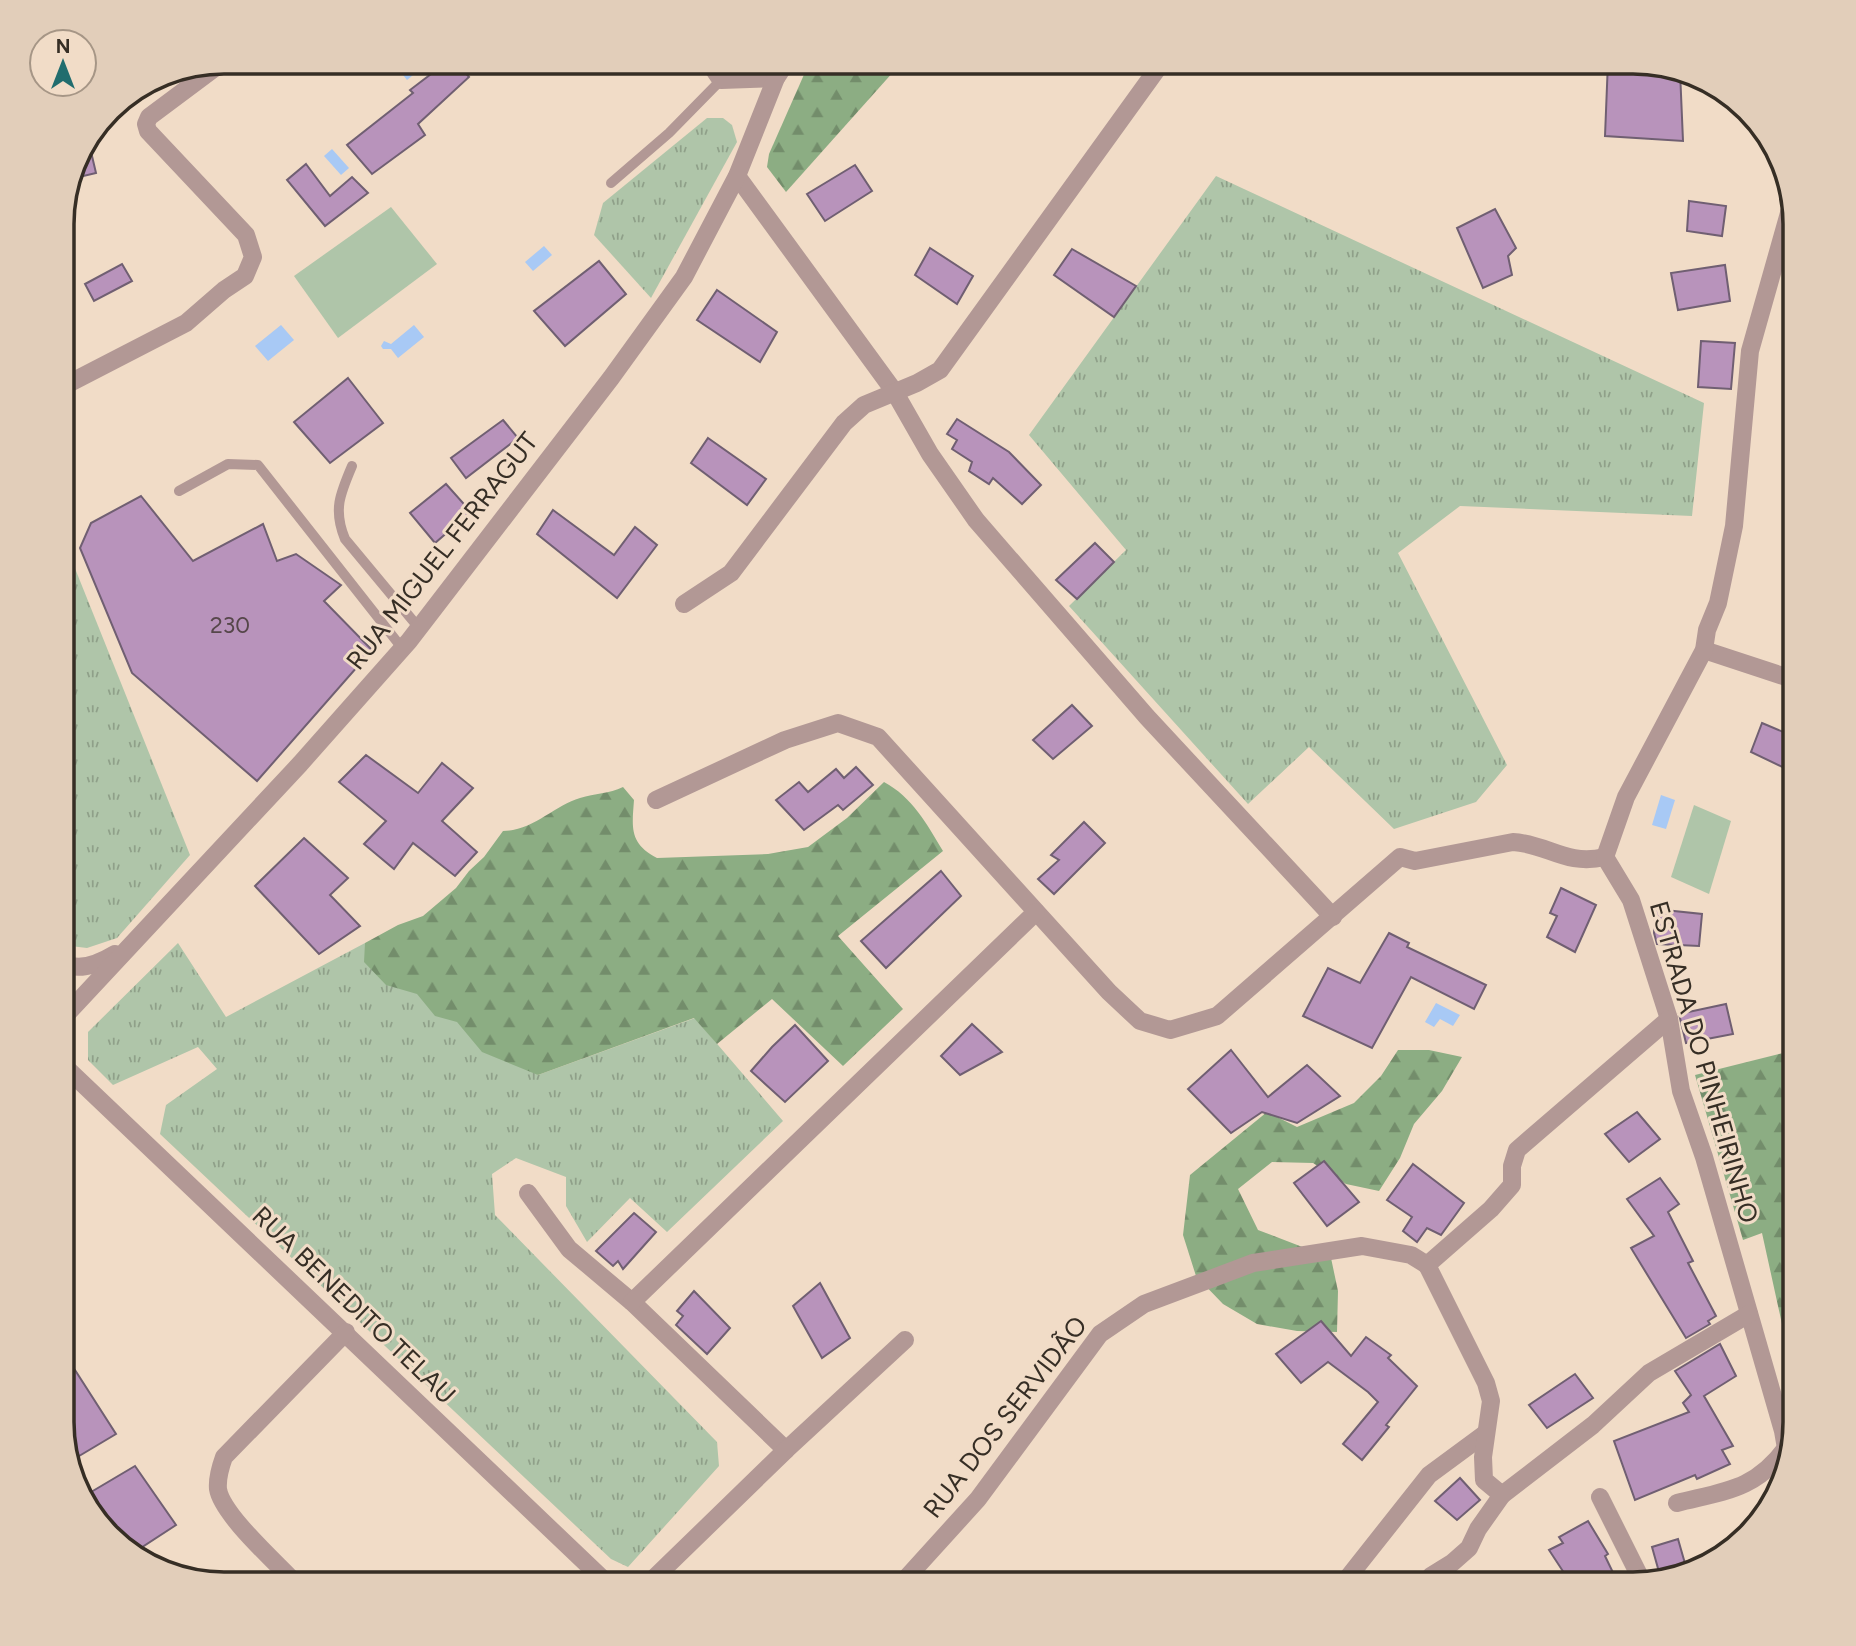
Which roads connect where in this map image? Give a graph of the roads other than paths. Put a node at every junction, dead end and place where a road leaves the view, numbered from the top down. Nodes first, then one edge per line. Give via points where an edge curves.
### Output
1 (717, 74) edge
2 (779, 74) edge
3 (1154, 74) edge
4 (205, 75) edge
5 (776, 78) junction
6 (721, 80) junction
7 (737, 176) junction
8 (611, 183) dead end
9 (1782, 238) edge
10 (74, 381) edge
11 (894, 391) junction
12 (352, 466) dead end
13 (179, 491) dead end
14 (684, 604) dead end
15 (419, 628) junction
16 (402, 648) junction
17 (1704, 650) junction
18 (1782, 676) edge
19 (656, 800) dead end
20 (1605, 856) junction
21 (1037, 912) junction
22 (1333, 917) junction
23 (127, 947) junction
24 (74, 966) edge
25 (74, 1006) edge
26 (1669, 1019) junction
27 (74, 1075) edge
28 (528, 1193) dead end
29 (1427, 1265) junction
30 (632, 1302) junction
31 (1749, 1314) junction
32 (346, 1332) junction
33 (905, 1340) dead end
34 (1486, 1433) junction
35 (1782, 1435) edge
36 (786, 1450) junction
37 (1778, 1461) edge
38 (1502, 1495) junction
39 (1600, 1497) dead end
40 (1677, 1503) dead end
41 (285, 1572) edge
42 (595, 1572) edge
43 (660, 1572) edge
44 (912, 1572) edge
45 (1352, 1572) edge
46 (1437, 1572) edge
47 (1637, 1572) edge

1 - 6 street
2 - 5 street, RUA MIGUEL FERRAGUT
3 - 11 street via 940,370
4 - 10 street via 146,124 246,235 253,257 245,276 186,323
5 - 6 street
5 - 7 street, RUA MIGUEL FERRAGUT
6 - 8 lane
7 - 11 street
7 - 15 street, RUA MIGUEL FERRAGUT via 684,277
9 - 17 street via 1750,351 1734,526
11 - 14 street via 864,405 844,423 732,573
11 - 22 street via 976,520 1147,717
12 - 15 lane via 340,494 338,523 345,539
13 - 16 lane via 228,464 258,465
15 - 16 street, RUA MIGUEL FERRAGUT
16 - 23 street, RUA MIGUEL FERRAGUT
17 - 18 street
17 - 20 street via 1626,797
19 - 21 street via 785,740 838,723 878,737
20 - 22 street via 1569,858 1513,842 1415,861 1400,857
20 - 26 street, ESTRADA DO PINHEIRINHO via 1630,900
21 - 22 street via 1140,1021 1170,1030 1217,1016
21 - 30 street
23 - 24 street via 104,961
23 - 25 street, RUA MIGUEL FERRAGUT
26 - 29 street via 1517,1150 1513,1185
26 - 31 street, ESTRADA DO PINHEIRINHO via 1681,1091
27 - 32 street, RUA BENEDITO TELAU
28 - 30 street via 569,1249
29 - 34 street via 1486,1383 1491,1401
29 - 44 street, RUA DOS SERVIDÃO via 1411,1255 1362,1246 1253,1263 1144,1304 1100,1334 978,1499
30 - 36 street
31 - 35 street, ESTRADA DO PINHEIRINHO
31 - 38 street via 1649,1374 1593,1425
32 - 41 street via 224,1457 219,1472 218,1489 229,1513
32 - 42 street, RUA BENEDITO TELAU
33 - 36 street
34 - 38 street via 1484,1480
34 - 45 street via 1429,1475
36 - 43 street
37 - 40 street via 1759,1478 1736,1489
38 - 46 street via 1469,1548
39 - 47 street

